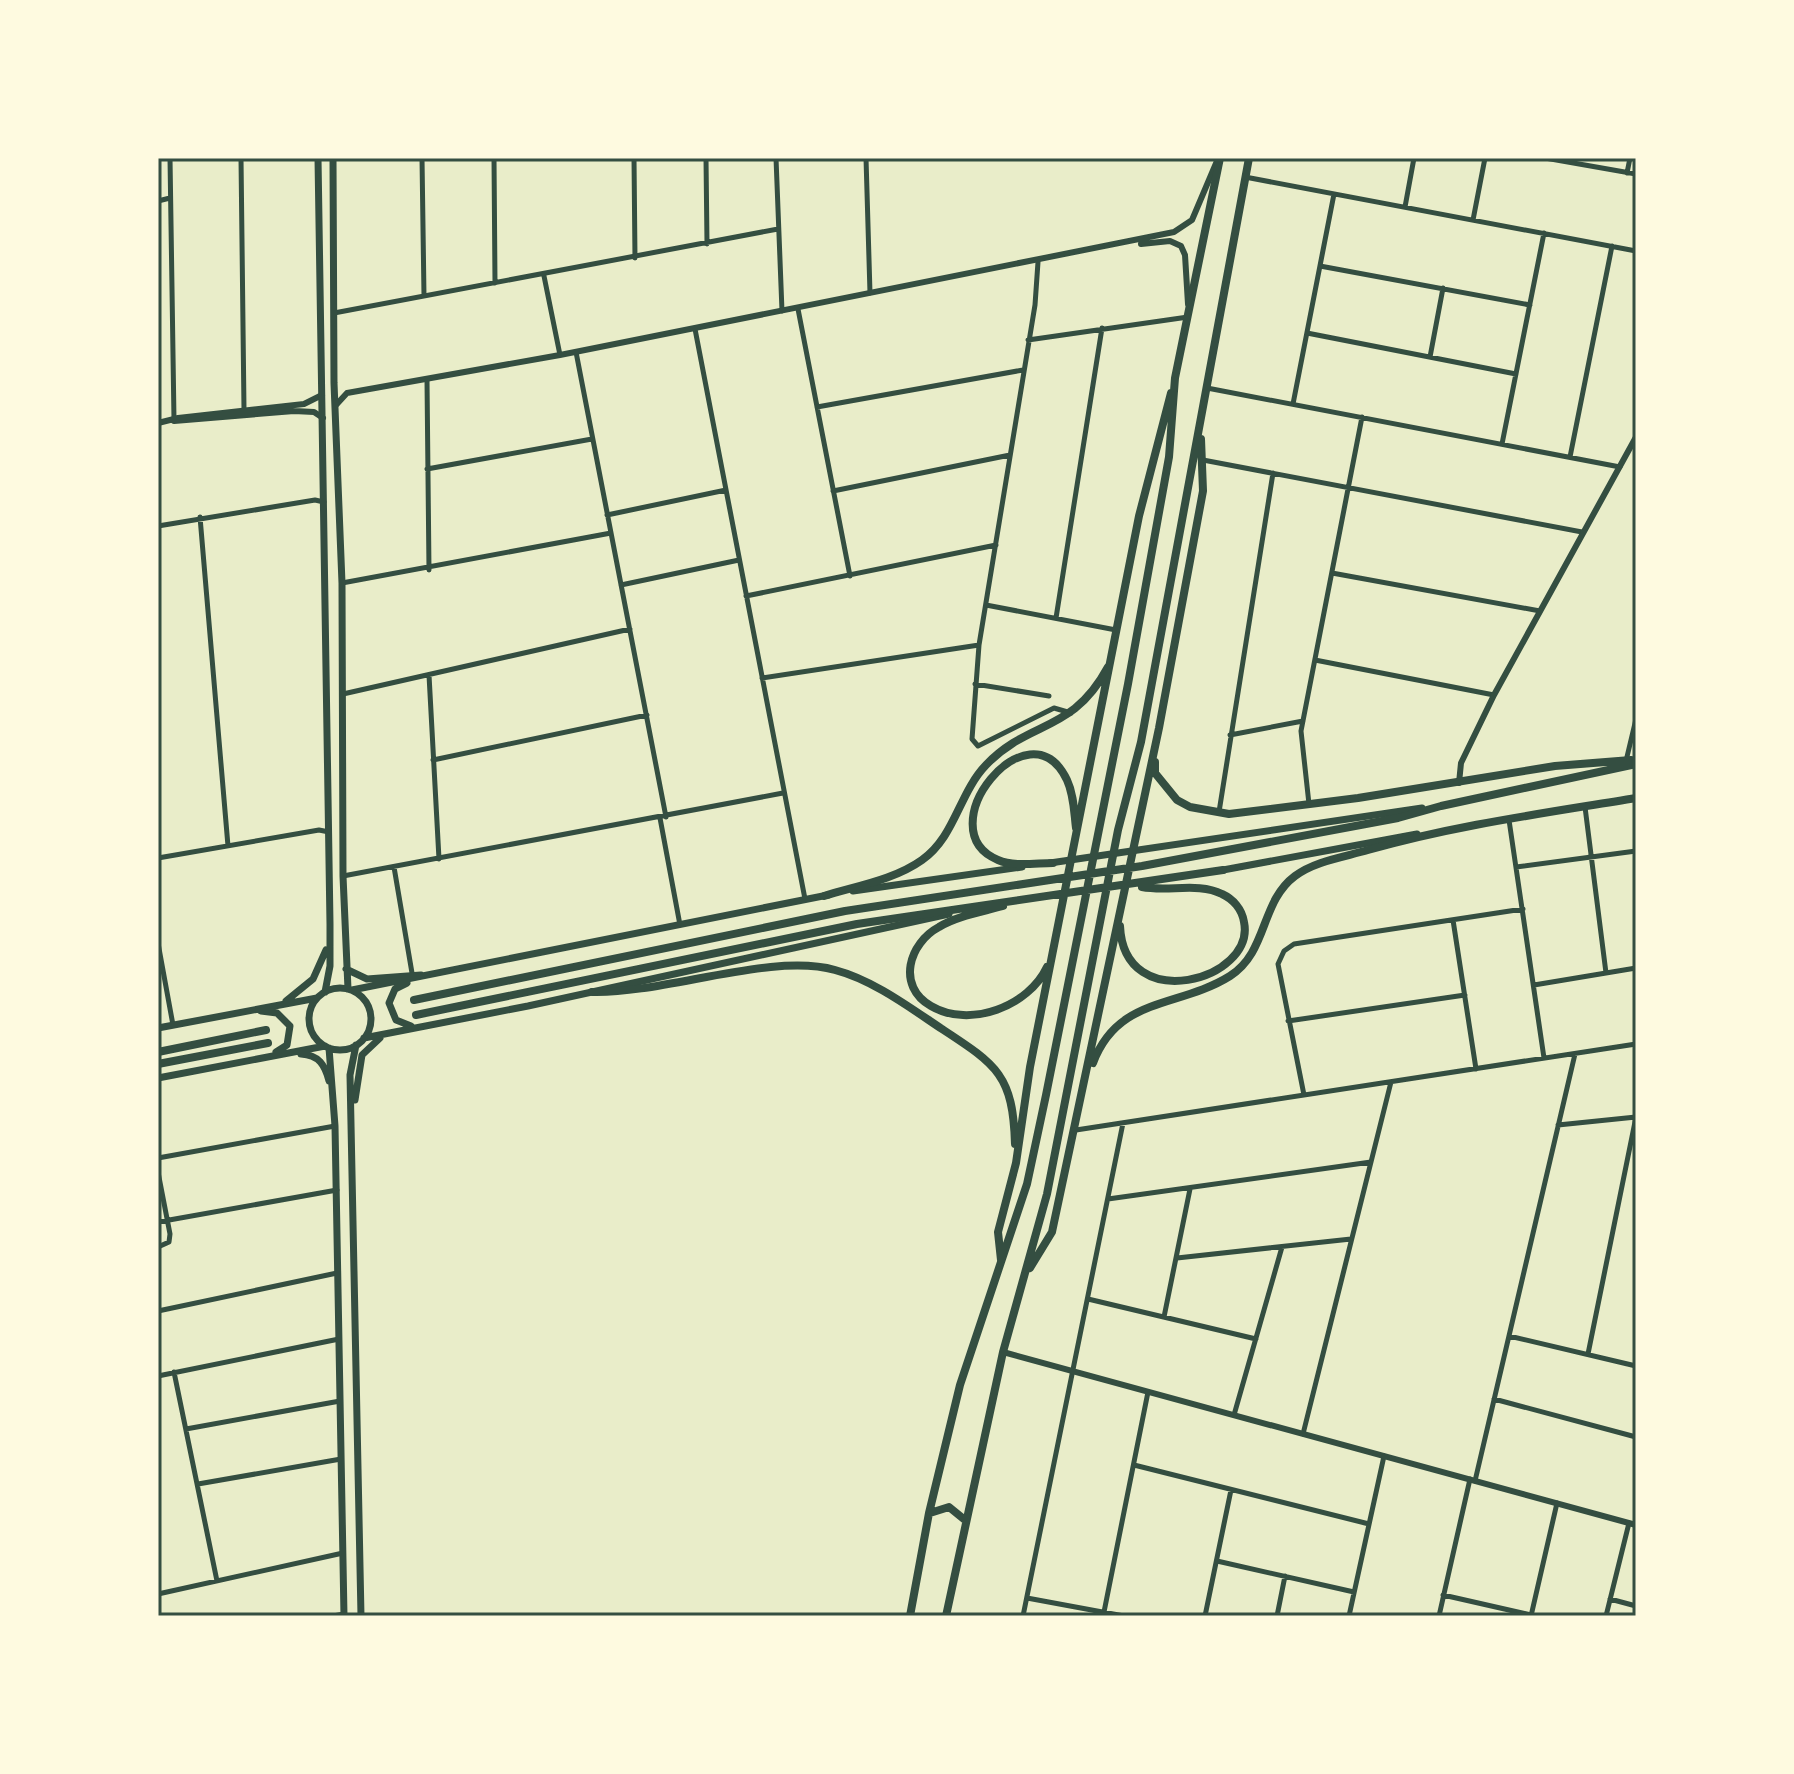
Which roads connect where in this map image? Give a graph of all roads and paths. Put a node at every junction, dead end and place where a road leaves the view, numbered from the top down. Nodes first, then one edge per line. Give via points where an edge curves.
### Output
1 (170, 158) edge
2 (241, 158) edge
3 (318, 158) edge
4 (333, 158) edge
5 (422, 158) edge
6 (494, 158) edge
7 (634, 158) edge
8 (706, 158) edge
9 (776, 158) edge
10 (866, 158) edge
11 (1219, 158) edge
12 (1249, 158) edge
13 (1414, 158) edge
14 (1485, 158) edge
15 (1545, 158) edge
16 (1630, 158) edge
17 (1557, 159) edge
18 (1627, 173) junction
19 (1636, 174) edge
20 (1245, 177) junction
21 (1334, 194) junction
22 (170, 198) junction
23 (158, 201) edge
24 (1405, 207) junction
25 (1473, 220) junction
26 (778, 229) junction
27 (1544, 233) junction
28 (707, 244) junction
29 (1612, 246) junction
30 (1114, 247) junction
31 (1636, 251) edge
32 (635, 258) junction
33 (1038, 262) junction
34 (1320, 266) junction
35 (544, 276) junction
36 (495, 283) junction
37 (1443, 288) junction
38 (870, 294) junction
39 (424, 296) junction
40 (1530, 305) junction
41 (798, 309) junction
42 (782, 312) junction
43 (334, 313) junction
44 (1189, 317) junction
45 (1102, 328) junction
46 (695, 329) junction
47 (1307, 333) junction
48 (1028, 340) junction
49 (576, 352) junction
50 (560, 355) junction
51 (1430, 357) junction
52 (1023, 370) junction
53 (1516, 374) junction
54 (1175, 378) junction
55 (427, 380) junction
56 (334, 383) junction
57 (1207, 388) junction
58 (347, 393) junction
59 (322, 395) junction
60 (1293, 404) junction
61 (817, 407) junction
62 (335, 408) junction
63 (244, 409) junction
64 (1362, 417) junction
65 (323, 418) junction
66 (174, 421) junction
67 (158, 423) edge
68 (1200, 427) junction
69 (1636, 437) edge
70 (592, 439) junction
71 (1502, 444) junction
72 (1010, 455) junction
73 (1570, 457) junction
74 (1203, 460) junction
75 (1620, 467) junction
76 (427, 469) junction
77 (1273, 473) junction
78 (1349, 487) junction
79 (726, 490) junction
80 (833, 491) junction
81 (325, 502) junction
82 (607, 515) junction
83 (200, 517) junction
84 (158, 526) edge
85 (1582, 532) junction
86 (611, 533) junction
87 (996, 545) junction
88 (739, 560) junction
89 (429, 570) junction
90 (1332, 573) junction
91 (850, 576) junction
92 (342, 583) junction
93 (621, 585) junction
94 (746, 596) junction
95 (986, 605) junction
96 (1540, 611) junction
97 (1056, 618) junction
98 (630, 629) junction
99 (1117, 630) junction
100 (979, 645) junction
101 (1112, 659) junction
102 (1315, 660) junction
103 (429, 675) junction
104 (762, 678) junction
105 (975, 684) junction
106 (343, 694) junction
107 (1494, 695) junction
108 (1049, 696) dead end
109 (1071, 714) junction
110 (647, 715) junction
111 (1636, 719) edge
112 (1303, 721) junction
113 (1230, 735) junction
114 (1155, 749) junction
115 (433, 760) junction
116 (1633, 761) edge
117 (1459, 783) junction
118 (783, 793) junction
119 (1636, 798) edge
120 (1309, 804) junction
121 (1441, 806) junction
122 (1585, 806) junction
123 (1219, 813) junction
124 (663, 818) junction
125 (1509, 819) junction
126 (1440, 829) junction
127 (329, 832) junction
128 (1077, 837) junction
129 (228, 846) junction
130 (1636, 851) edge
131 (1592, 857) junction
132 (158, 858) edge
133 (439, 859) junction
134 (1053, 863) junction
135 (394, 867) junction
136 (1516, 867) junction
137 (1223, 870) joint
138 (343, 876) junction
139 (1134, 885) junction
140 (824, 896) junction
141 (1026, 898) junction
142 (805, 900) junction
143 (995, 902) junction
144 (1120, 906) junction
145 (1523, 909) junction
146 (1453, 920) junction
147 (330, 924) junction
148 (681, 926) junction
149 (158, 943) edge
150 (1054, 952) junction
151 (1636, 968) edge
152 (346, 969) junction
153 (412, 973) junction
154 (1606, 973) junction
155 (423, 976) junction
156 (1534, 985) junction
157 (350, 990) junction
158 (325, 992) junction
159 (592, 992) junction
160 (1465, 995) junction
161 (317, 998) junction
162 (414, 1000) dead end
163 (280, 1005) junction
164 (245, 1011) junction
165 (416, 1015) dead end
166 (1288, 1021) junction
167 (173, 1025) junction
168 (420, 1027) junction
169 (158, 1028) edge
170 (266, 1030) dead end
171 (388, 1033) junction
172 (364, 1038) junction
173 (268, 1043) dead end
174 (1636, 1044) edge
175 (356, 1045) junction
176 (327, 1047) junction
177 (158, 1052) edge
178 (1575, 1054) junction
179 (259, 1058) junction
180 (1544, 1058) junction
181 (158, 1064) edge
182 (1476, 1069) junction
183 (158, 1078) edge
184 (1391, 1082) junction
185 (1085, 1088) junction
186 (1304, 1095) junction
187 (334, 1099) junction
188 (1636, 1117) edge
189 (353, 1118) junction
190 (1123, 1123) junction
191 (1558, 1125) junction
192 (335, 1126) junction
193 (1076, 1130) junction
194 (158, 1158) edge
195 (1371, 1162) junction
196 (1016, 1163) junction
197 (158, 1172) edge
198 (1190, 1189) junction
199 (337, 1190) junction
200 (1108, 1199) junction
201 (168, 1220) junction
202 (158, 1222) edge
203 (1351, 1239) junction
204 (158, 1247) edge
205 (1282, 1247) junction
206 (1177, 1258) junction
207 (1001, 1261) junction
208 (1028, 1272) junction
209 (337, 1273) junction
210 (1088, 1299) junction
211 (158, 1311) edge
212 (1164, 1317) junction
213 (1509, 1336) junction
214 (339, 1339) junction
215 (1256, 1339) junction
216 (1003, 1352) junction
217 (1588, 1354) junction
218 (1636, 1366) edge
219 (1073, 1371) junction
220 (174, 1372) junction
221 (158, 1376) edge
222 (355, 1385) junction
223 (339, 1387) junction
224 (1148, 1392) junction
225 (1494, 1399) junction
226 (340, 1401) junction
227 (1234, 1415) junction
228 (186, 1429) junction
229 (1303, 1434) junction
230 (1636, 1437) edge
231 (1384, 1456) junction
232 (341, 1459) junction
233 (1134, 1465) junction
234 (1473, 1480) junction
235 (198, 1484) junction
236 (1231, 1490) junction
237 (1557, 1503) junction
238 (929, 1513) junction
239 (965, 1520) junction
240 (1369, 1524) junction
241 (1632, 1524) edge
242 (343, 1553) junction
243 (1217, 1561) junction
244 (1285, 1576) junction
245 (217, 1581) junction
246 (1354, 1592) junction
247 (158, 1594) edge
248 (1443, 1595) junction
249 (1027, 1598) junction
250 (1610, 1599) junction
251 (1636, 1606) edge
252 (1104, 1612) junction
253 (344, 1615) edge
254 (333, 1616) edge
255 (361, 1616) edge
256 (910, 1616) edge
257 (946, 1616) edge
258 (1023, 1616) edge
259 (1124, 1616) edge
260 (1205, 1616) edge
261 (1277, 1616) edge
262 (1349, 1616) edge
263 (1439, 1616) edge
264 (1531, 1616) edge
265 (1606, 1616) edge

1 - 22 street
2 - 63 street
3 - 59 main road
4 - 43 main road
5 - 39 street
6 - 36 street
7 - 32 street
8 - 28 street
9 - 26 street
10 - 38 street
11 - 30 street via 1188,224
11 - 44 highway
12 - 20 highway
13 - 24 street
14 - 25 street
15 - 17 street
16 - 18 street
17 - 18 street
18 - 19 street
20 - 21 street
20 - 57 highway
21 - 24 street
21 - 34 street
22 - 23 street
22 - 66 street
24 - 25 street
25 - 27 street
26 - 28 street
26 - 42 street
27 - 29 street
27 - 40 street
28 - 32 street
29 - 31 street
29 - 73 street
30 - 33 street
30 - 44 street via 1170,241 1181,246
32 - 35 street
33 - 38 street
33 - 48 street
34 - 37 street
34 - 47 street
35 - 36 street
35 - 50 street
36 - 39 street
37 - 40 street
37 - 51 street
38 - 41 street
39 - 43 street
40 - 53 street
41 - 42 street
41 - 61 street
42 - 46 street
43 - 56 main road
44 - 45 street
44 - 54 highway
45 - 48 street
45 - 97 street
46 - 49 street
46 - 79 street
47 - 51 street
47 - 60 street
48 - 52 street
49 - 50 street
49 - 70 street
50 - 55 street
51 - 53 street
52 - 61 street
52 - 72 street
53 - 71 street
54 - 99 highway via 1152,455
54 - 207 highway via 1169,457 1079,926 1027,1184
55 - 58 street
55 - 76 street
56 - 58 street
56 - 62 main road
57 - 60 street
57 - 68 highway
58 - 62 street
59 - 63 street via 312,402
59 - 65 main road
60 - 64 street
61 - 80 street
62 - 92 main road
63 - 66 street
64 - 71 street
64 - 78 street
65 - 66 street via 294,411
65 - 81 main road
66 - 67 street
68 - 74 highway
68 - 208 highway via 1141,742 1118,830
69 - 75 street
70 - 76 street
70 - 82 street
71 - 73 street
72 - 80 street
72 - 87 street
73 - 75 street
74 - 77 street
74 - 114 highway via 1203,491
75 - 85 street
76 - 89 street
77 - 78 street
77 - 113 street
78 - 85 street
78 - 90 street
79 - 82 street
79 - 88 street
80 - 91 street
81 - 83 street
81 - 127 main road
82 - 86 street
83 - 84 street
83 - 129 street
85 - 96 street
86 - 89 street
86 - 93 street
87 - 91 street
87 - 95 street
88 - 93 street
88 - 94 street
89 - 92 street
90 - 96 street
90 - 102 street
91 - 94 street
92 - 106 main road
93 - 98 street
94 - 104 street
95 - 97 street
95 - 100 street
96 - 107 street
97 - 99 street
98 - 103 street
98 - 110 street
99 - 101 highway
100 - 104 street
100 - 105 street
101 - 109 highway via 1094,690
101 - 128 highway
102 - 107 street
102 - 112 street
103 - 106 street
103 - 115 street
104 - 118 street
105 - 108 street
105 - 109 street via 972,739 978,746 1054,708
106 - 138 main road
107 - 117 street via 1461,763
109 - 140 highway via 989,761 926,858 887,877
110 - 115 street
110 - 124 street
111 - 116 street
112 - 113 street
112 - 120 street
113 - 123 street
114 - 123 highway via 1155,773 1166,791 1190,807
114 - 144 highway
115 - 133 street
116 - 117 highway via 1555,766
116 - 121 highway
117 - 120 highway
118 - 124 street
118 - 142 street
119 - 122 highway
120 - 123 highway
121 - 134 main road
121 - 162 highway via 1142,866 845,911
122 - 125 highway
122 - 131 street
124 - 133 street
124 - 148 street
125 - 126 highway
125 - 136 street
126 - 137 main road
126 - 185 highway via 1316,864 1298,874 1277,895 1255,950 1242,967 1208,987 1122,1021 1101,1045
127 - 129 street
127 - 147 main road
128 - 134 highway via 1068,783 1052,762 1024,756 998,770 974,812 980,846 1002,862
128 - 150 highway
129 - 132 street
130 - 131 street
131 - 136 street
131 - 154 street
133 - 135 street
134 - 140 main road
135 - 138 street
135 - 153 street
136 - 145 street
137 - 139 highway
138 - 152 main road
139 - 141 highway
139 - 144 highway via 1207,889 1224,895 1243,917 1240,950 1226,964 1200,976 1166,980 1145,975 1123,950
140 - 142 main road
141 - 143 highway
141 - 150 highway via 931,932 910,959 915,990 931,1006 949,1012 1004,1008 1034,988
142 - 148 main road
143 - 159 main road
143 - 165 highway via 857,924
144 - 185 highway
145 - 146 street
145 - 156 street
146 - 160 street
146 - 166 street via 1294,944 1278,964
147 - 158 main road
147 - 163 main road via 318,973
148 - 155 main road
149 - 167 street
150 - 196 highway
151 - 154 street
152 - 153 main road via 367,979
152 - 157 main road
153 - 155 main road
154 - 156 street
155 - 157 main road
155 - 168 main road via 398,986 389,1003 399,1022
156 - 180 street
157 - 158 main road
157 - 172 main road via 371,1014
158 - 161 main road
159 - 168 main road
159 - 196 highway via 641,990 790,966 847,973 910,1008 993,1066 1012,1099
160 - 166 street
160 - 182 street
161 - 163 main road
161 - 176 main road via 309,1026
163 - 164 main road
164 - 167 main road
164 - 179 main road via 273,1012 290,1026 287,1045
166 - 186 street
167 - 169 main road
168 - 171 main road
170 - 177 highway
171 - 172 main road
171 - 189 main road via 362,1055
172 - 175 main road
173 - 181 highway
174 - 178 street
175 - 176 main road via 343,1050
175 - 189 main road via 350,1075
176 - 179 main road
176 - 187 main road
178 - 180 street
178 - 191 street
179 - 183 main road
179 - 187 main road via 317,1058
180 - 182 street
182 - 184 street
184 - 186 street
184 - 195 street
185 - 193 highway
186 - 190 street
187 - 192 main road
188 - 191 street
188 - 217 street
189 - 222 main road
190 - 193 street
190 - 200 street
191 - 213 street
192 - 194 street
192 - 199 main road
193 - 208 highway via 1052,1232
195 - 198 street
195 - 203 street
196 - 207 highway via 998,1232
197 - 201 street
198 - 200 street
198 - 206 street
199 - 201 street
199 - 209 main road
200 - 210 street
201 - 202 street
201 - 204 street via 169,1242
203 - 205 street
203 - 229 street
205 - 206 street
205 - 215 street
206 - 212 street
207 - 238 highway via 960,1385
208 - 216 highway
209 - 211 street
209 - 214 main road
210 - 212 street
210 - 219 street
212 - 215 street
213 - 217 street
213 - 225 street
214 - 220 street
214 - 223 main road
215 - 227 street
216 - 219 street
216 - 239 highway
217 - 218 street
219 - 224 street
219 - 249 street
220 - 221 street
220 - 228 street
222 - 223 main road
222 - 255 main road
223 - 226 main road
224 - 227 street
224 - 233 street
225 - 230 street
225 - 234 street
226 - 228 street
226 - 232 main road
227 - 229 street
228 - 235 street
229 - 231 street
231 - 234 street
231 - 240 street
232 - 235 street
232 - 242 main road
233 - 236 street
233 - 252 street
234 - 237 street
234 - 248 street
235 - 245 street
236 - 240 street
236 - 243 street
237 - 241 street
237 - 264 street
238 - 239 highway via 949,1507
238 - 256 highway
239 - 257 highway
240 - 246 street
241 - 250 street
242 - 245 street
242 - 253 main road
243 - 244 street
243 - 260 street
244 - 246 street
244 - 261 street
245 - 247 street
246 - 262 street
248 - 263 street
248 - 264 street
249 - 252 street
249 - 258 street
250 - 251 street
250 - 265 street
252 - 259 street
253 - 254 street

